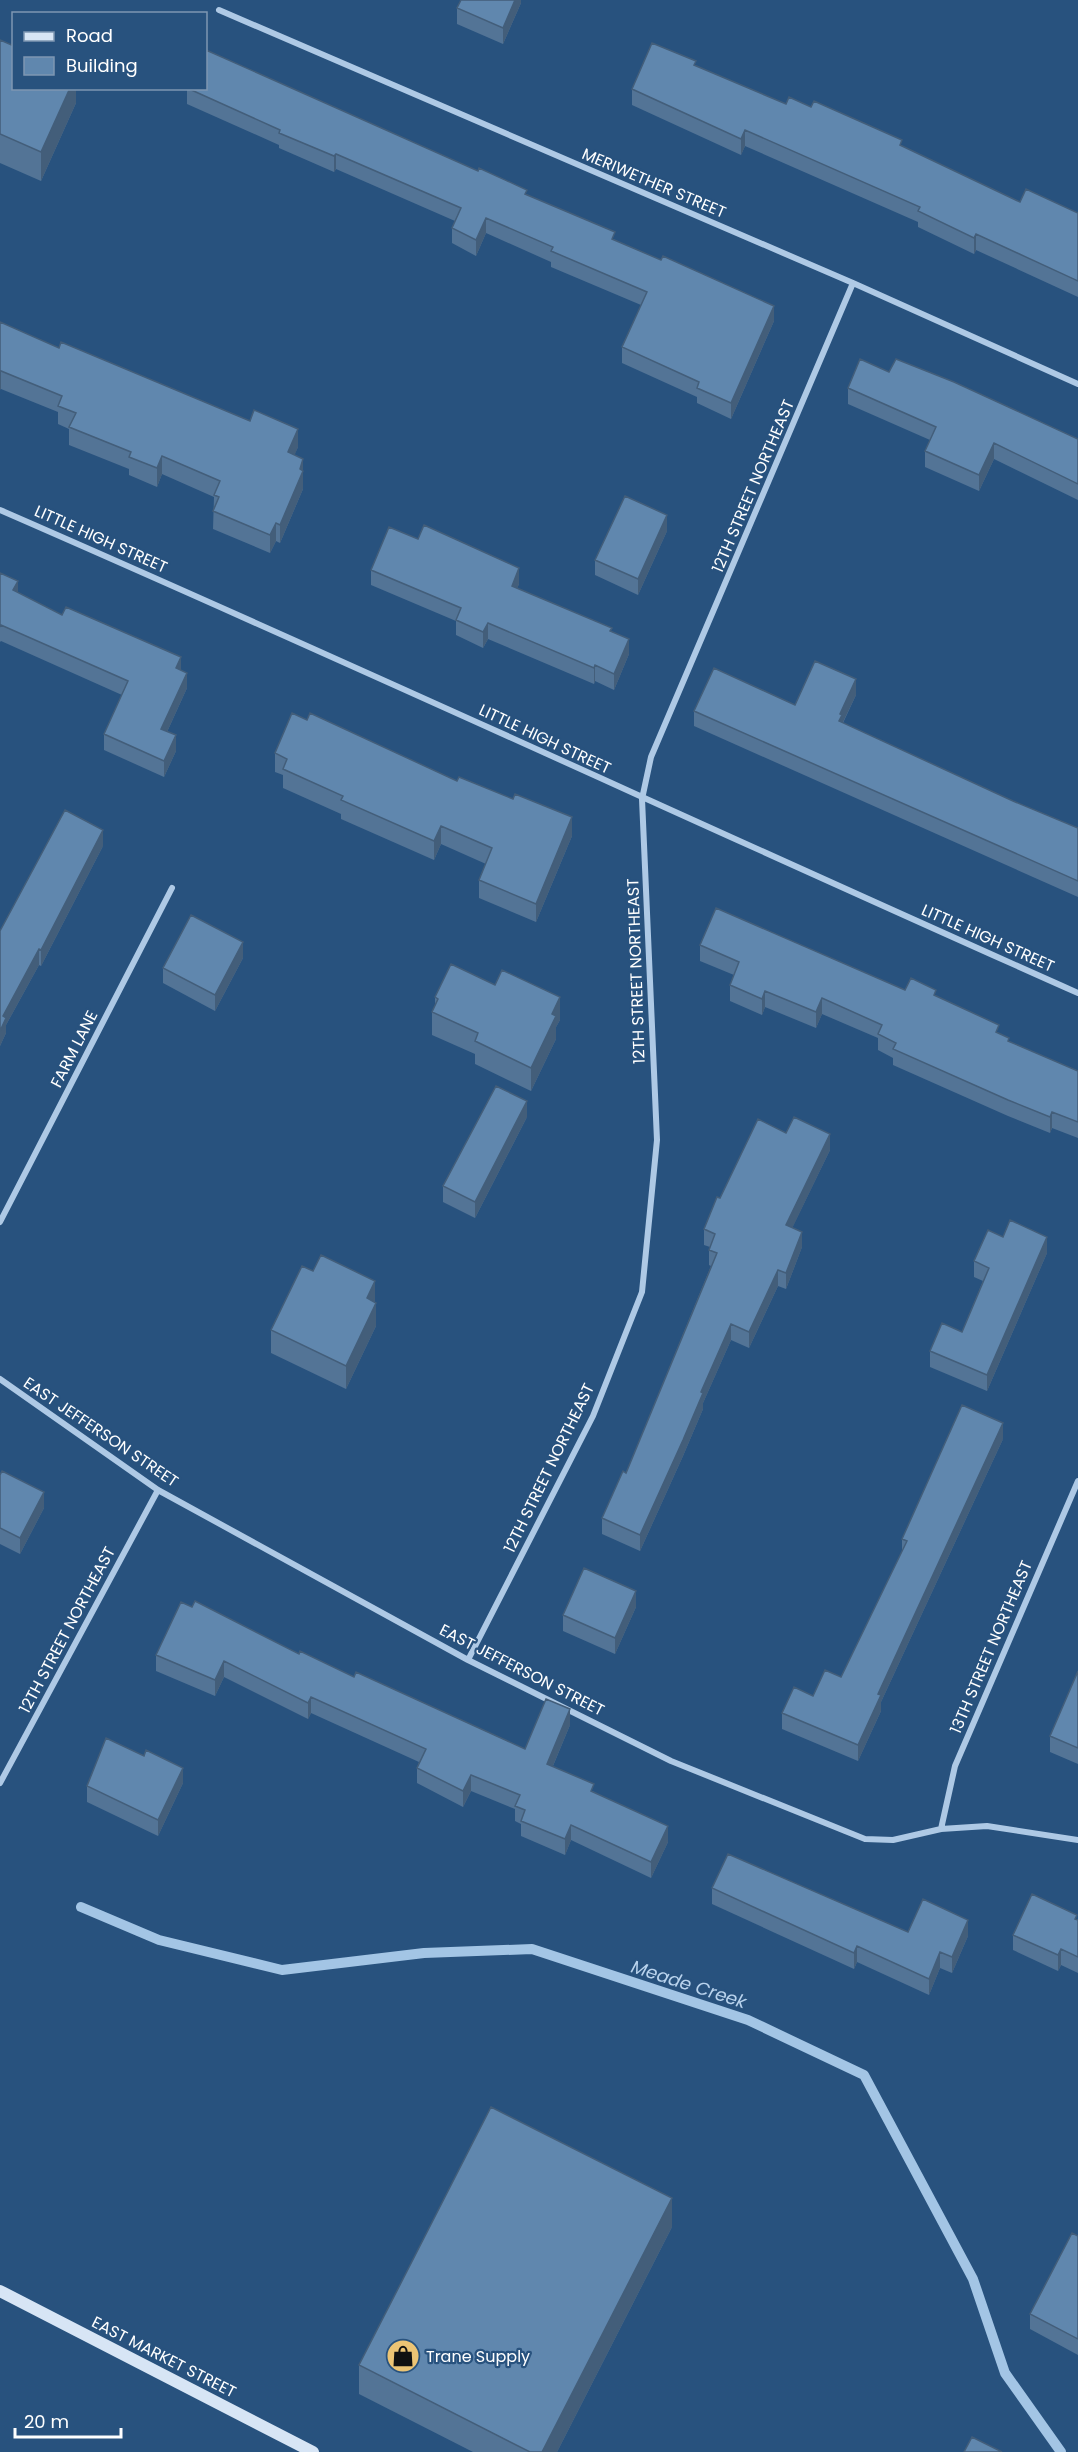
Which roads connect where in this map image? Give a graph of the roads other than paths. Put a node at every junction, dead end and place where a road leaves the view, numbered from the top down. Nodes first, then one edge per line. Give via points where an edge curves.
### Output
1 (219, 10) dead end
2 (853, 283) junction
3 (1078, 384) edge
4 (0, 510) edge
5 (642, 799) junction
6 (172, 888) dead end
7 (1078, 993) edge
8 (0, 1222) edge
9 (0, 1379) edge
10 (1078, 1481) edge
11 (158, 1490) junction
12 (468, 1660) junction
13 (0, 1783) edge
14 (941, 1829) junction
15 (1078, 1840) edge
16 (0, 2291) edge
17 (313, 2452) edge

1 - 2 street, MERIWETHER STREET
2 - 3 street, MERIWETHER STREET
2 - 5 street, 12TH STREET NORTHEAST via 651,757
4 - 5 street, LITTLE HIGH STREET via 254,621
5 - 7 street, LITTLE HIGH STREET
5 - 12 street, 12TH STREET NORTHEAST via 657,1140 642,1292 593,1416
6 - 8 street, FARM LANE
9 - 11 street, EAST JEFFERSON STREET
10 - 14 street, 13TH STREET NORTHEAST via 955,1766
11 - 12 street, EAST JEFFERSON STREET
11 - 13 street, 12TH STREET NORTHEAST
12 - 14 street, EAST JEFFERSON STREET via 671,1761 865,1839 893,1840
14 - 15 street, EAST JEFFERSON STREET via 987,1826
16 - 17 main road, EAST MARKET STREET

